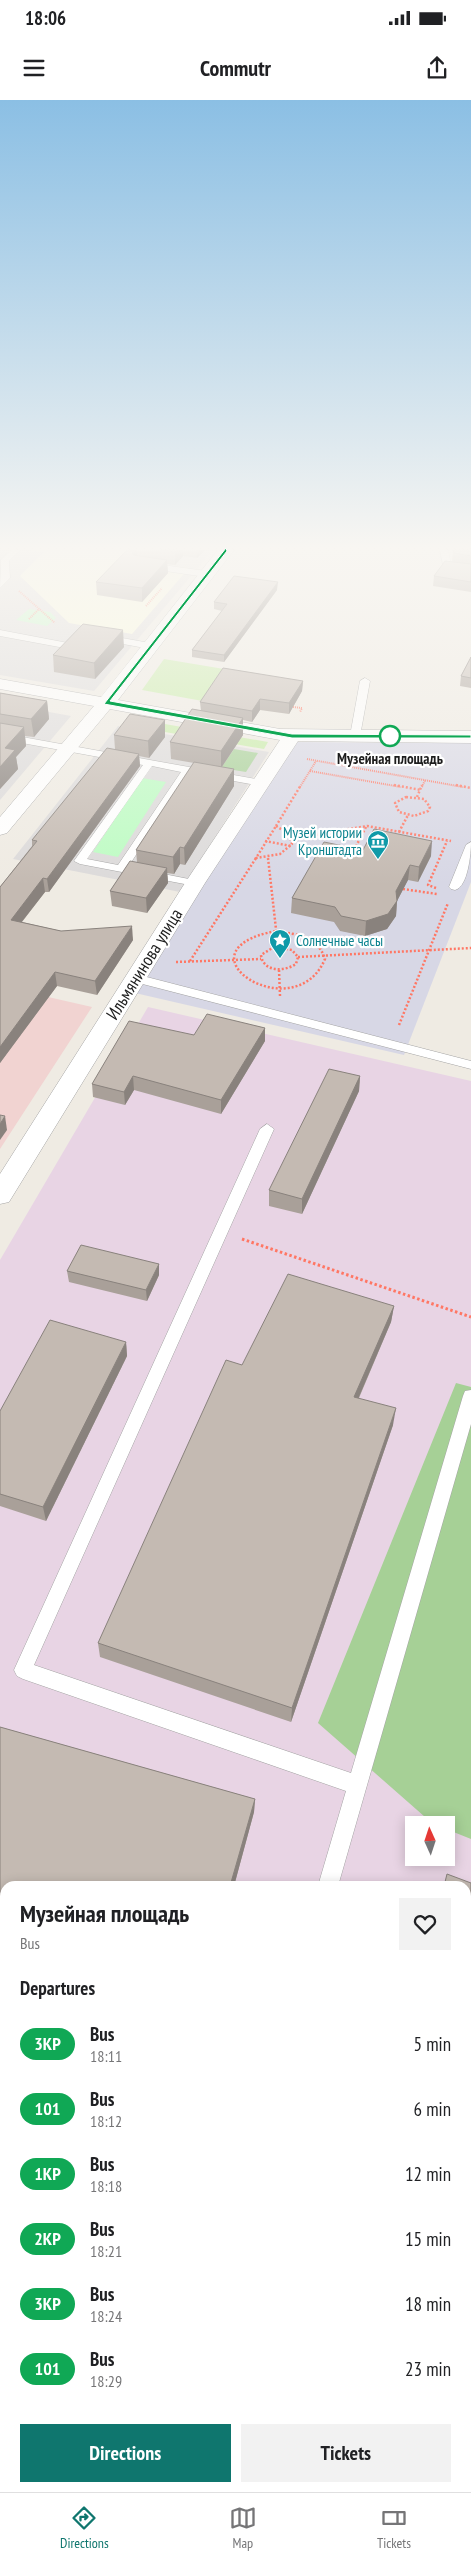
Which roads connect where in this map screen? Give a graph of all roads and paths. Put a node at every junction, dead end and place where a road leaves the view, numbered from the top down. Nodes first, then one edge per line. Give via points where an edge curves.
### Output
1 (138, 662) edge
2 (365, 682) dead end
3 (0, 684) edge
4 (106, 703) junction
5 (0, 736) edge
6 (292, 736) junction
7 (355, 736) junction
8 (471, 737) edge
9 (68, 748) junction
10 (298, 758) dead end
11 (316, 761) junction
12 (150, 763) junction
13 (188, 769) junction
14 (310, 771) junction
15 (425, 780) junction
16 (261, 783) junction
17 (471, 788) edge
18 (420, 790) junction
19 (417, 797) junction
20 (408, 815) junction
21 (276, 826) junction
22 (367, 826) junction
23 (0, 829) edge
24 (399, 832) junction
25 (292, 839) junction
26 (395, 840) edge
27 (265, 841) junction
28 (471, 845) edge
29 (291, 846) junction
30 (360, 853) edge
31 (254, 858) junction
32 (268, 858) junction
33 (121, 869) junction
34 (195, 883) junction
35 (403, 889) edge
36 (454, 890) junction
37 (276, 931) junction
38 (278, 947) junction
39 (471, 948) edge
40 (430, 950) junction
41 (325, 956) junction
42 (298, 957) junction
43 (260, 959) junction
44 (233, 960) junction
45 (190, 961) junction
46 (168, 962) dead end
47 (279, 970) junction
48 (135, 978) junction
49 (279, 988) junction
50 (392, 1043) junction
51 (471, 1065) edge
52 (266, 1129) dead end
53 (0, 1195) edge
54 (220, 1232) junction
55 (471, 1317) edge
56 (471, 1396) edge
57 (356, 1785) junction
58 (329, 1881) edge

1 - 4 street
2 - 7 lane
3 - 4 street
4 - 6 street
4 - 9 street
5 - 9 lane
6 - 7 street
6 - 16 street, Ильмянинова улица
7 - 8 street
9 - 12 lane
9 - 23 street
10 - 11 path
11 - 14 path
11 - 15 path
12 - 13 lane
12 - 33 lane via 80,861
13 - 16 lane
13 - 33 lane
14 - 18 path
14 - 21 path
15 - 17 path
15 - 18 path
16 - 34 street, Ильмянинова улица
18 - 19 path
19 - 20 path via 429,804 428,811
19 - 20 path via 406,797 395,803 398,812
20 - 24 path
21 - 25 path via 284,829
21 - 27 path
22 - 24 path
22 - 25 path
22 - 30 path via 353,852
24 - 26 path
24 - 28 path
25 - 29 path
27 - 29 path
27 - 31 path
28 - 36 lane
29 - 32 path via 282,854
31 - 32 path
31 - 45 path
32 - 37 path
33 - 34 lane
34 - 48 street, Ильмянинова улица
35 - 36 path via 422,893
36 - 40 path
37 - 38 path
37 - 41 path via 304,936 316,942
37 - 44 path via 262,933 240,943 234,951
38 - 42 path via 292,950
38 - 43 path via 264,951
39 - 40 path
40 - 41 path
40 - 50 path
41 - 42 path
41 - 49 path via 324,968 317,976 300,985
42 - 47 path via 292,967
43 - 44 path
43 - 47 path via 265,966
44 - 45 path
44 - 49 path via 238,971 252,982
45 - 46 path
47 - 49 path
48 - 50 lane
48 - 53 street, Ильмянинова улица
50 - 51 lane
52 - 54 lane
54 - 55 path
54 - 57 lane via 24,1670
56 - 57 lane
57 - 58 lane

